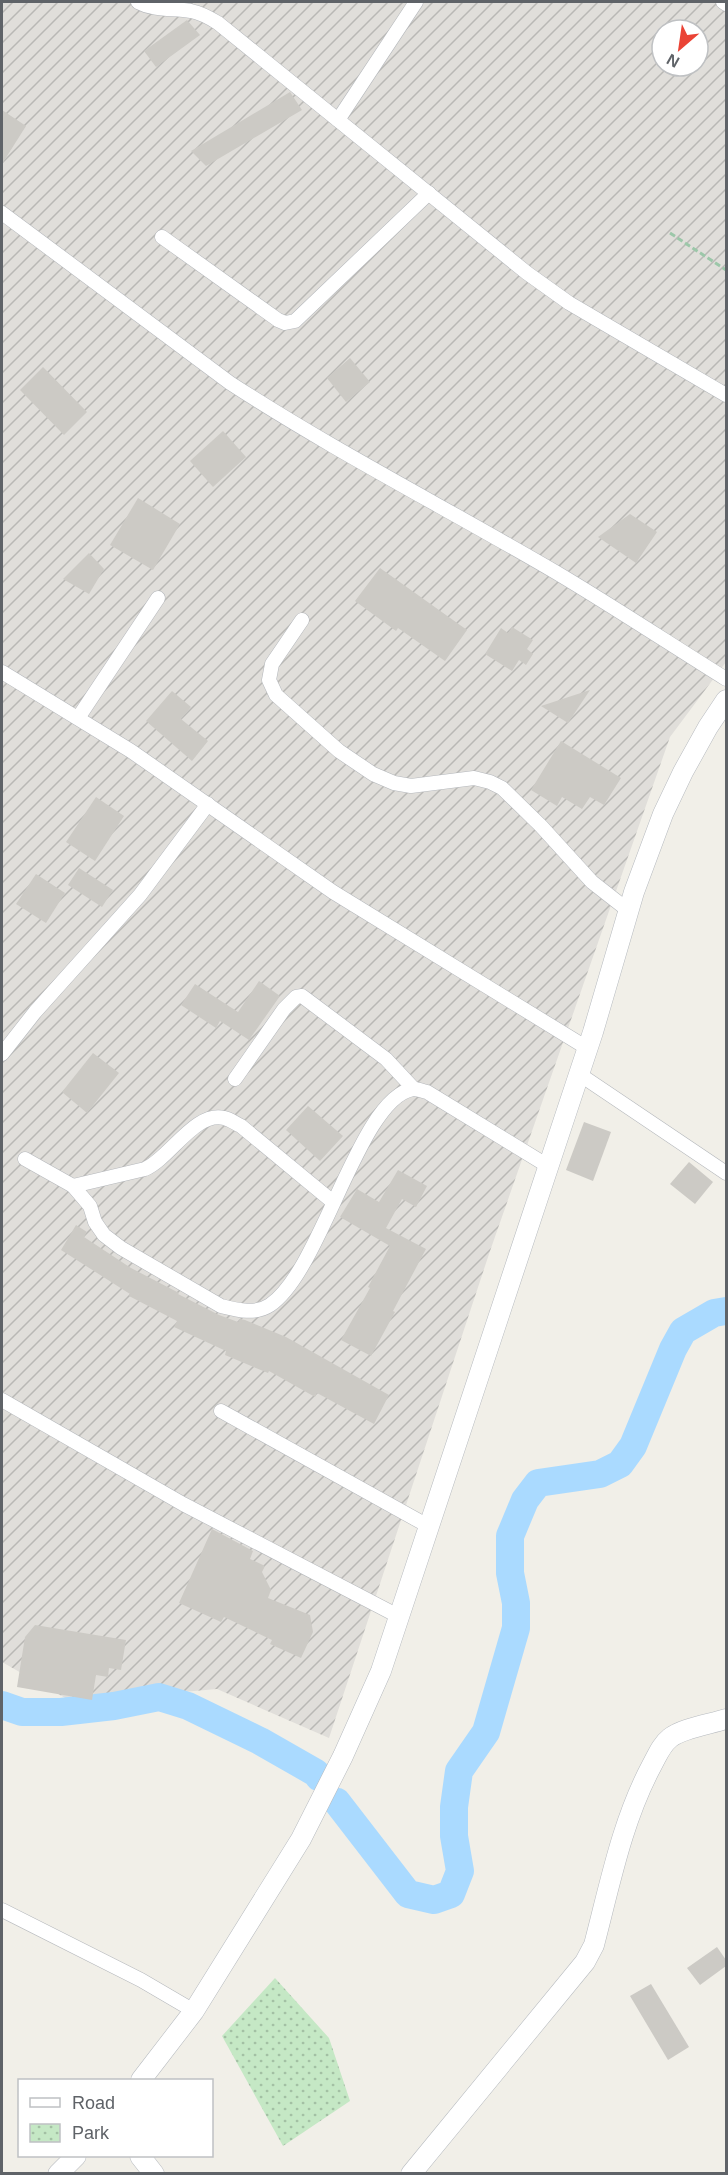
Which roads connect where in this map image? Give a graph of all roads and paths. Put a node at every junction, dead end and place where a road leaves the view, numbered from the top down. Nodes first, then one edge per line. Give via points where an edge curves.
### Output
1 (138, 2) edge
2 (416, 2) edge
3 (723, 2) edge
4 (726, 4) edge
5 (338, 120) junction
6 (429, 193) junction
7 (4, 221) edge
8 (670, 233) dead end
9 (162, 237) dead end
10 (726, 270) edge
11 (726, 395) edge
12 (158, 598) dead end
13 (302, 620) dead end
14 (2, 672) edge
15 (726, 679) edge
16 (726, 700) edge
17 (78, 718) junction
18 (208, 804) junction
19 (629, 911) junction
20 (587, 1048) junction
21 (2, 1054) edge
22 (579, 1074) junction
23 (235, 1079) dead end
24 (414, 1089) junction
25 (25, 1159) dead end
26 (548, 1166) junction
27 (726, 1173) edge
28 (73, 1186) junction
29 (333, 1202) junction
30 (2, 1400) edge
31 (221, 1412) dead end
32 (430, 1527) junction
33 (400, 1617) junction
34 (726, 1719) edge
35 (2, 1910) edge
36 (194, 2011) junction
37 (142, 2079) edge
38 (75, 2157) edge
39 (141, 2157) edge
40 (58, 2174) edge
41 (154, 2174) edge
42 (411, 2174) edge

1 - 5 street via 167,10 191,11 218,23
2 - 5 street
3 - 4 street
5 - 6 street
6 - 9 street via 291,323 278,320
6 - 11 street via 569,303
7 - 15 street via 302,429 558,574
8 - 10 path
12 - 17 street
13 - 19 street via 272,664 269,680 276,695 339,751 394,783 411,786 474,778 501,788 542,826 592,882
14 - 17 street
16 - 19 main road via 663,814
17 - 18 street
18 - 20 street via 333,892
18 - 21 street via 140,895
19 - 20 main road
20 - 22 main road
22 - 26 main road
22 - 27 street
23 - 24 street via 284,1009 296,996 302,996 386,1059
24 - 26 street via 426,1092
24 - 29 street via 396,1098 376,1119
25 - 28 street
26 - 32 main road
28 - 29 street via 156,1165 200,1122 211,1117 225,1118 241,1126
28 - 29 street via 90,1206 104,1235 121,1248 221,1306 236,1310 255,1311 270,1305 291,1283
30 - 33 street via 183,1504
31 - 32 street
32 - 33 main road
33 - 36 main road via 381,1671 301,1839
34 - 42 main road via 679,1733 662,1748 633,1806 594,1945 585,1962
35 - 36 street
36 - 37 main road
38 - 40 main road
39 - 41 main road

